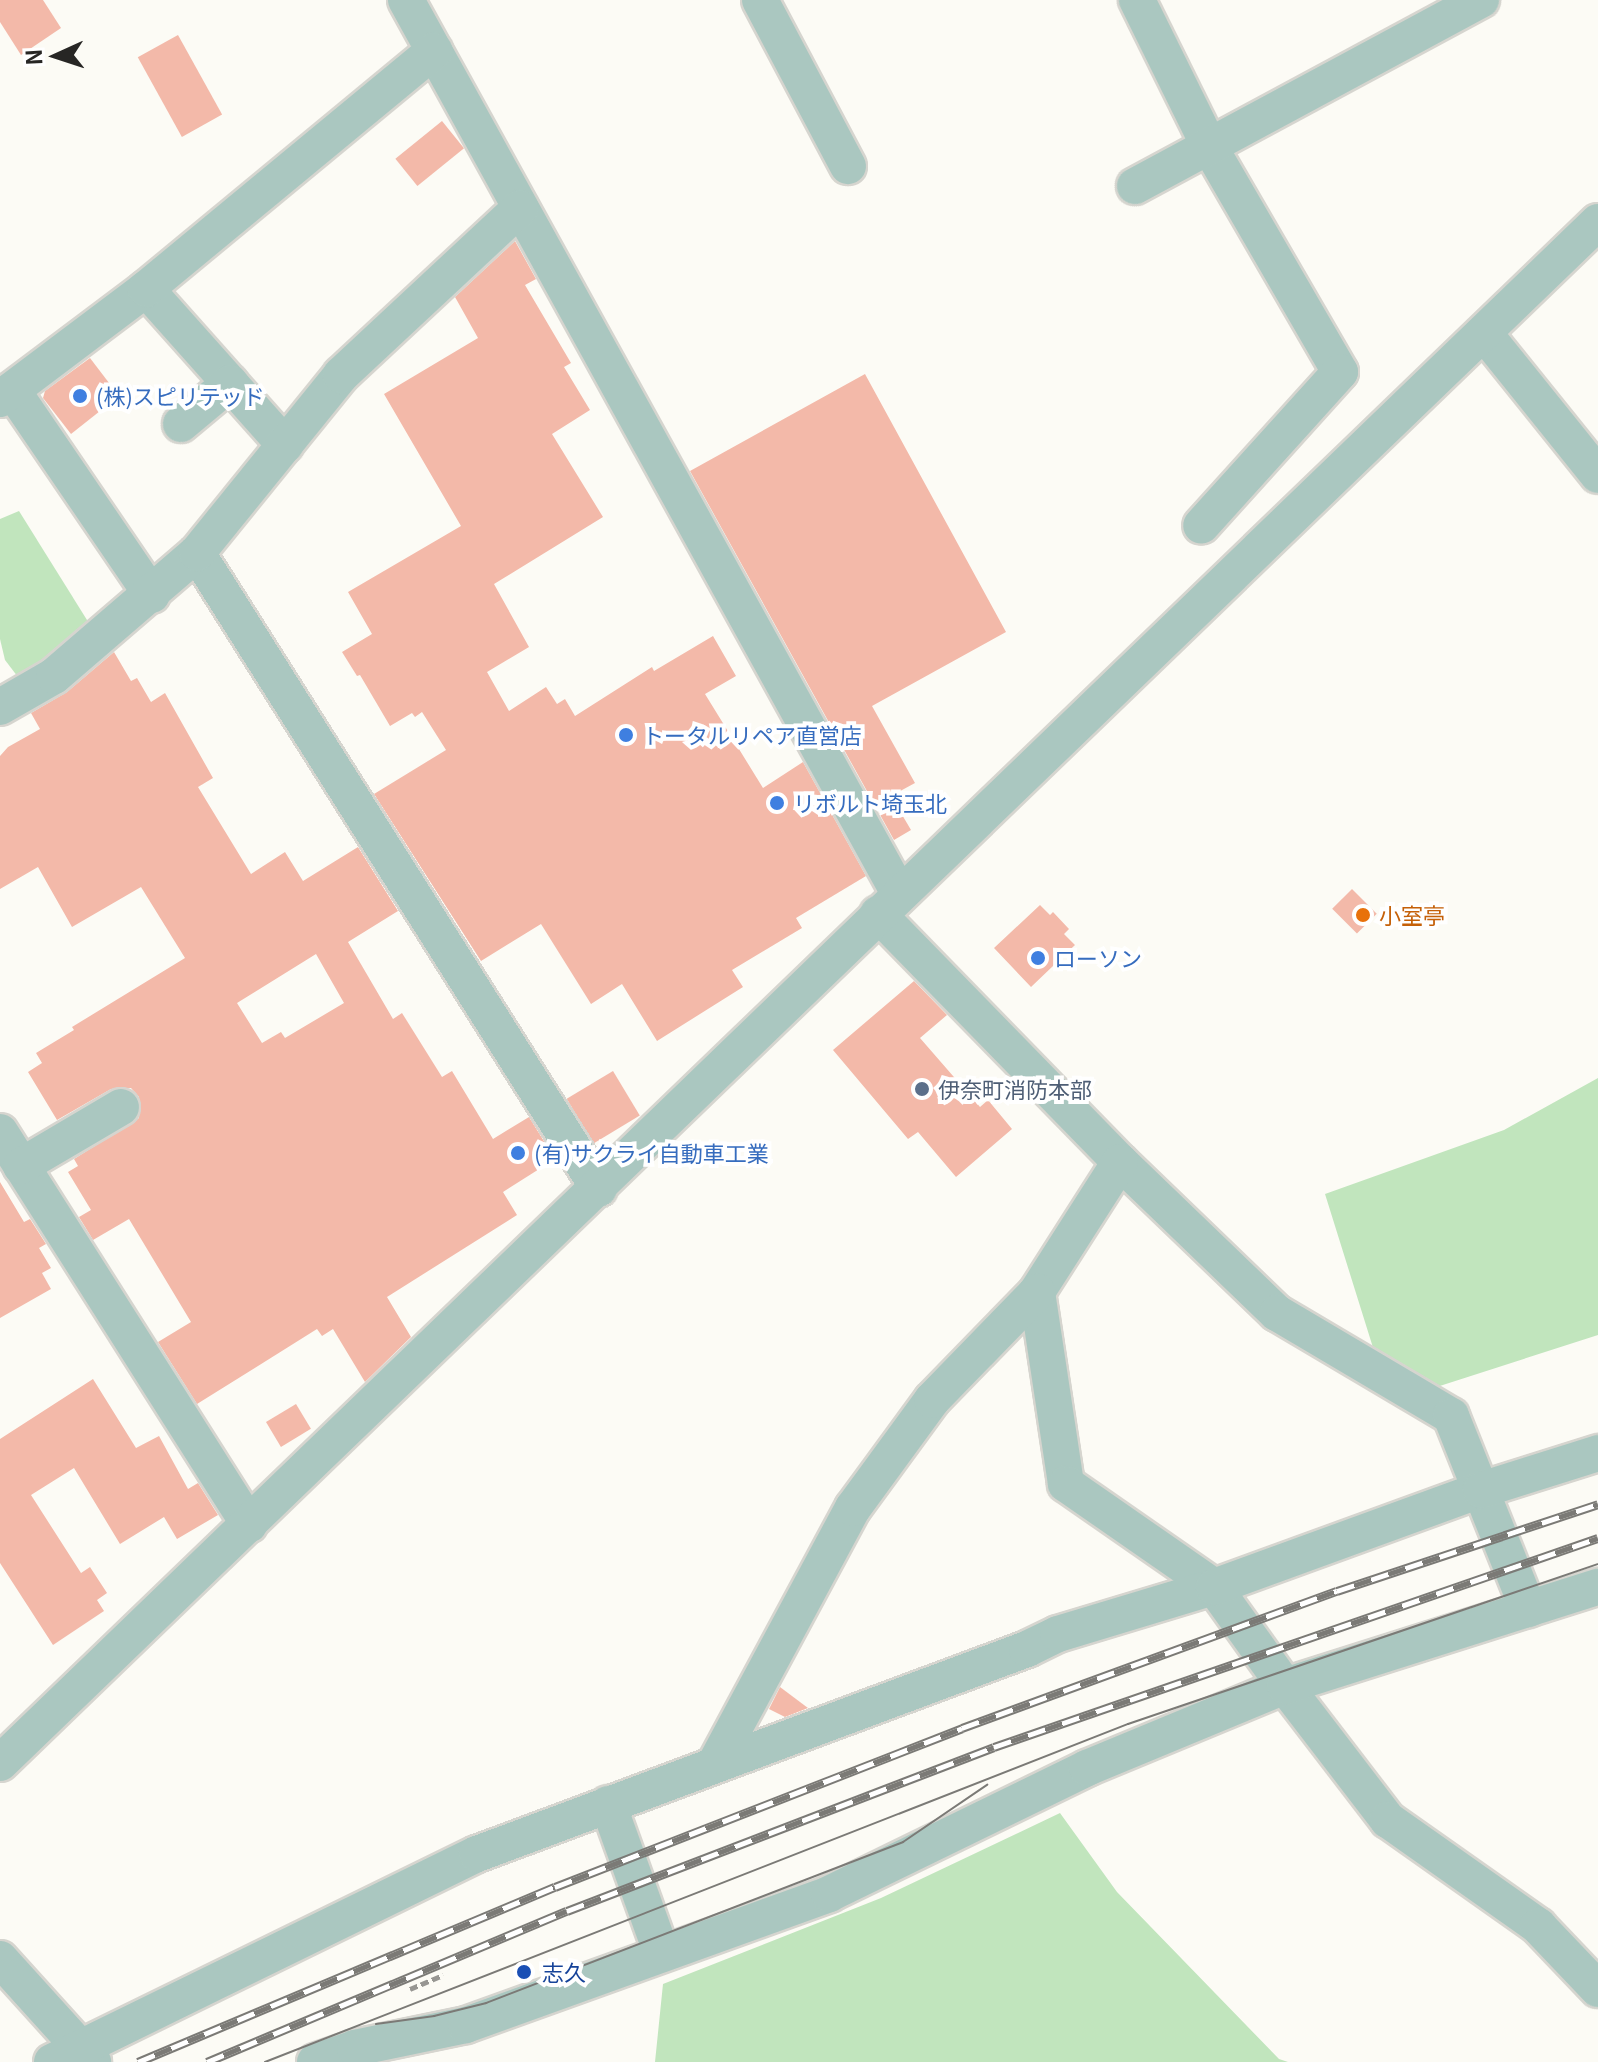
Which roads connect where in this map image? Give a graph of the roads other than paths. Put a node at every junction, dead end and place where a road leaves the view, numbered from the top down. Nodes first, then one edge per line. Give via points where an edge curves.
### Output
1 (406, 0) edge
2 (760, 0) edge
3 (1137, 0) edge
4 (1481, 0) edge
5 (434, 51) junction
6 (1209, 146) junction
7 (848, 166) dead end
8 (1135, 186) dead end
9 (520, 208) junction
10 (1598, 222) edge
11 (146, 289) junction
12 (1484, 333) junction
13 (230, 383) junction
14 (6, 395) edge
15 (181, 424) dead end
16 (285, 445) junction
17 (1598, 475) edge
18 (1201, 526) dead end
19 (197, 553) junction
20 (152, 595) junction
21 (0, 707) edge
22 (889, 904) junction
23 (121, 1107) dead end
24 (0, 1132) edge
25 (1120, 1162) junction
26 (21, 1166) junction
27 (599, 1189) junction
28 (1037, 1292) junction
29 (1598, 1453) edge
30 (1481, 1490) junction
31 (249, 1525) junction
32 (1214, 1587) junction
33 (1598, 1587) edge
34 (1528, 1609) junction
35 (1285, 1686) junction
36 (0, 1763) edge
37 (715, 1764) junction
38 (608, 1804) junction
39 (662, 1954) junction
40 (0, 1959) edge
41 (1598, 1988) edge
42 (76, 2058) edge
43 (315, 2062) edge

1 - 5 street
2 - 7 street
3 - 6 street
4 - 6 street
5 - 9 street
5 - 11 street
6 - 8 street
6 - 18 street via 1340,372
9 - 16 street via 341,375
9 - 22 street
10 - 12 street
11 - 13 street
11 - 14 street
12 - 17 street
12 - 22 street
13 - 15 street
13 - 16 street
14 - 20 street
16 - 19 street
19 - 20 street
19 - 27 street
20 - 21 street via 54,676
22 - 25 street
22 - 27 street
23 - 26 street
24 - 26 street
25 - 28 street
25 - 30 street via 1277,1313 1451,1416
26 - 31 street
27 - 31 street
28 - 32 street via 1066,1484
28 - 37 street via 932,1400 853,1508
29 - 30 street
30 - 32 street
30 - 34 street
31 - 36 street
32 - 35 street
32 - 37 street via 1058,1634
33 - 34 street
34 - 35 street
35 - 39 street via 1087,1768 829,1894
35 - 41 street via 1388,1820 1538,1926
37 - 38 street
38 - 39 street
38 - 42 street via 477,1854
39 - 43 street via 466,2025 355,2048
40 - 42 street

